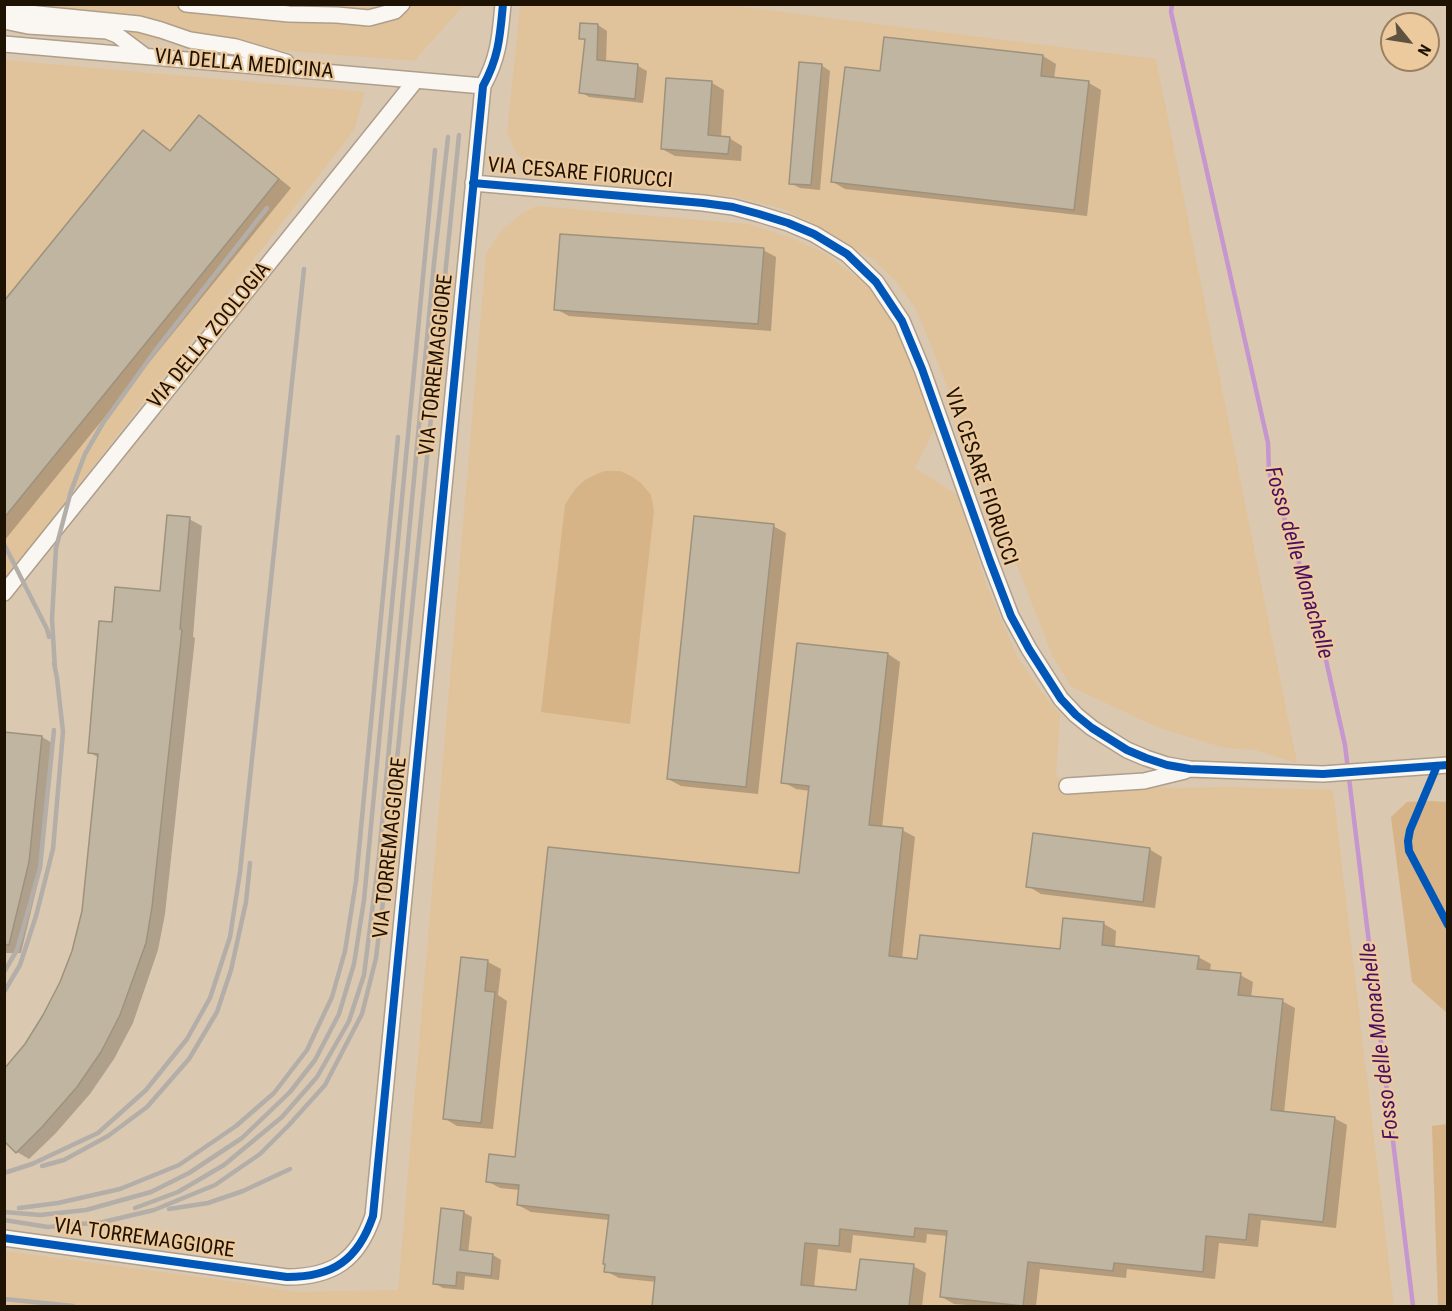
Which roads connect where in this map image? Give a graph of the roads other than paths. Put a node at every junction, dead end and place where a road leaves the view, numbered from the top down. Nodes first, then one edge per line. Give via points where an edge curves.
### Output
1 (186, 4) edge
2 (402, 4) edge
3 (503, 4) edge
4 (4, 9) edge
5 (4, 21) edge
6 (4, 44) edge
7 (145, 56) junction
8 (312, 71) junction
9 (416, 80) junction
10 (483, 86) junction
11 (473, 183) junction
12 (4, 593) edge
13 (1448, 765) edge
14 (1194, 769) junction
15 (1067, 786) dead end
16 (4, 1238) edge

1 - 2 street via 369,18
3 - 10 street, VIA TORREMAGGIORE via 498,50
4 - 8 street via 139,24 190,40 236,47
5 - 7 street via 107,31
6 - 7 street, VIA DELLA MEDICINA
7 - 8 street, VIA DELLA MEDICINA
8 - 9 street, VIA DELLA MEDICINA
9 - 10 street, VIA DELLA MEDICINA
9 - 12 street, VIA DELLA ZOOLOGIA
10 - 11 street, VIA TORREMAGGIORE
11 - 14 street, VIA CESARE FIORUCCI via 733,207 788,223 847,254 876,282 902,321 1011,616 1044,674 1076,715 1109,739 1146,758
11 - 16 street, VIA TORREMAGGIORE via 369,1227 360,1244 341,1264 299,1277
13 - 14 street, VIA CESARE FIORUCCI via 1323,774
14 - 15 street via 1144,781

